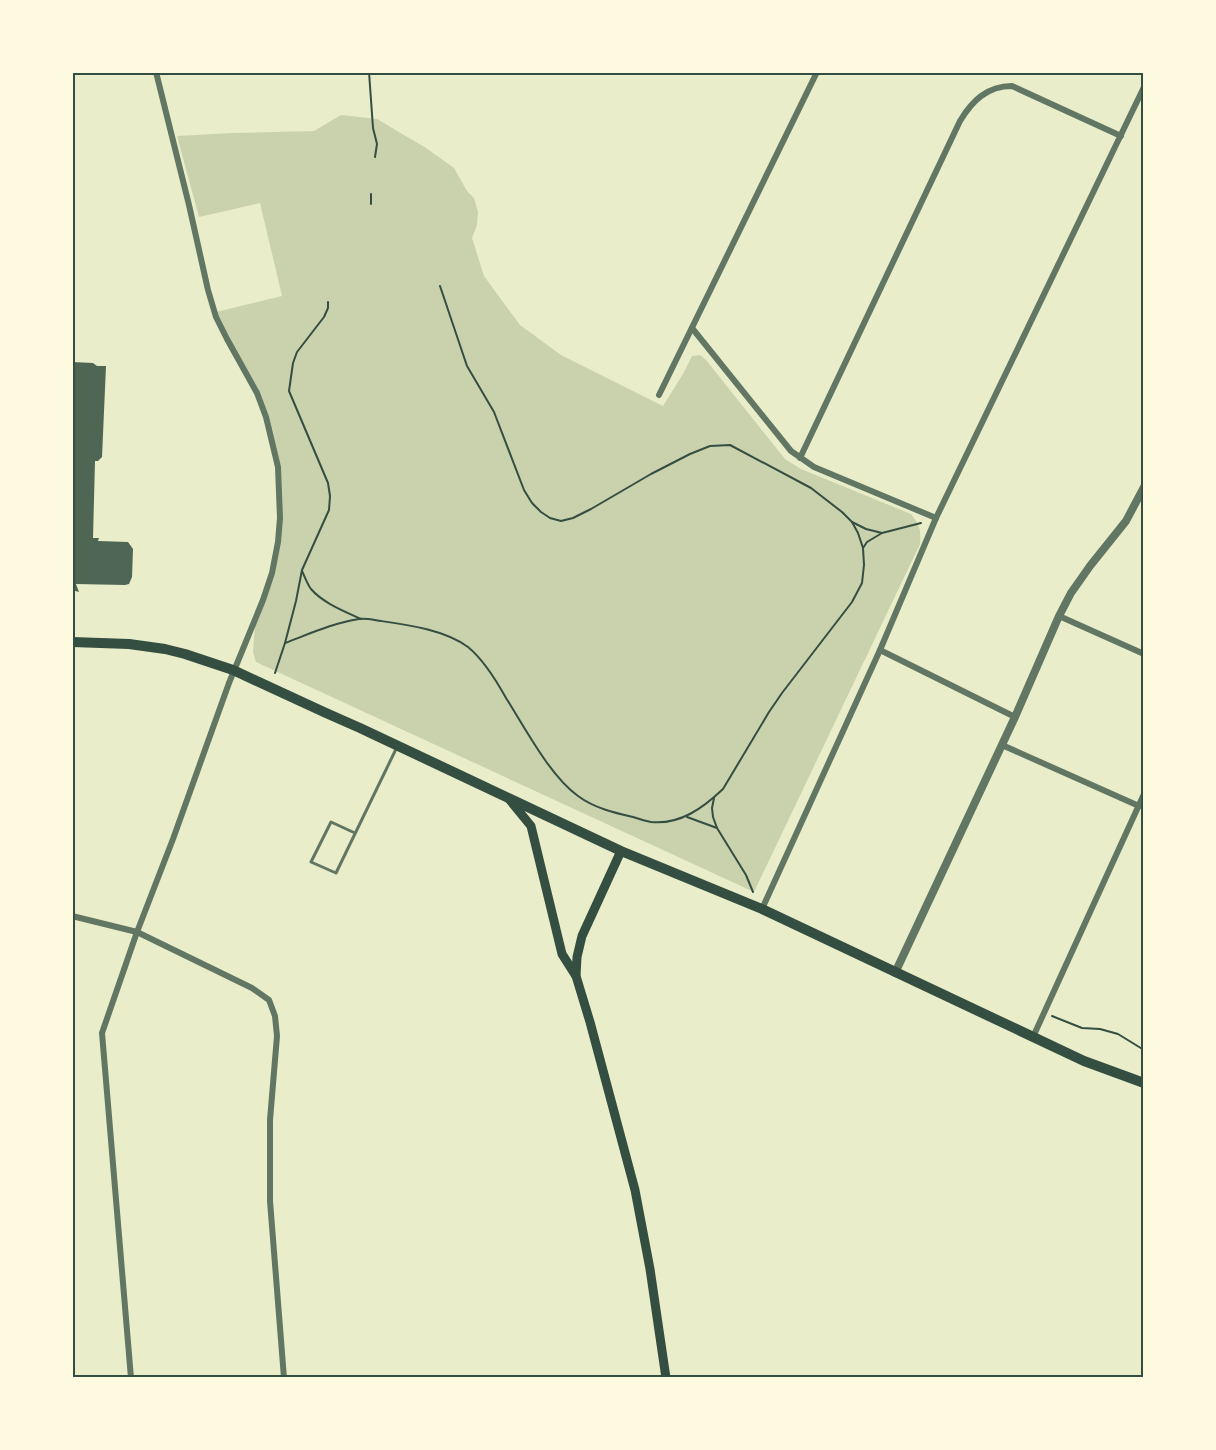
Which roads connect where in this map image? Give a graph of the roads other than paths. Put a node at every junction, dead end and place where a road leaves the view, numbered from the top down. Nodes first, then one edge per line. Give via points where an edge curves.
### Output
1 (156, 72) edge
2 (817, 72) edge
3 (1144, 87) edge
4 (1121, 136) junction
5 (692, 328) junction
6 (659, 395) dead end
7 (800, 458) junction
8 (1144, 488) edge
9 (936, 518) junction
10 (1059, 616) junction
11 (72, 642) edge
12 (880, 650) junction
13 (1144, 654) edge
14 (233, 670) junction
15 (1015, 717) junction
16 (1002, 745) junction
17 (398, 746) junction
18 (1144, 794) edge
19 (508, 798) junction
20 (1138, 806) junction
21 (355, 833) junction
22 (621, 851) junction
23 (762, 909) junction
24 (72, 916) edge
25 (137, 932) junction
26 (895, 973) junction
27 (576, 976) junction
28 (1033, 1037) junction
29 (1144, 1083) edge
30 (131, 1378) edge
31 (284, 1378) edge
32 (666, 1378) edge

1 - 14 street via 216,317 257,393 278,467 280,518 272,573
2 - 5 street
3 - 4 street
4 - 7 street via 1012,86 1000,86 969,106
4 - 9 street
5 - 6 street
5 - 7 street
7 - 9 street
8 - 10 street via 1126,521 1090,566
9 - 12 street
10 - 13 street
10 - 15 street
11 - 14 main road via 165,649
12 - 15 street
12 - 23 street
14 - 17 main road
14 - 25 street
15 - 16 street
16 - 20 street
16 - 26 street
17 - 19 main road
17 - 21 lane
18 - 20 street
19 - 22 main road
19 - 27 main road via 531,826 562,954
20 - 28 street
21 - 21 lane via 336,873 311,862 331,822
22 - 23 main road
22 - 27 main road via 582,936
23 - 26 main road
24 - 25 street
25 - 30 street via 102,1034
25 - 31 street via 252,988 268,1000 275,1016 270,1201
26 - 28 main road
27 - 32 main road via 635,1190
28 - 29 main road

